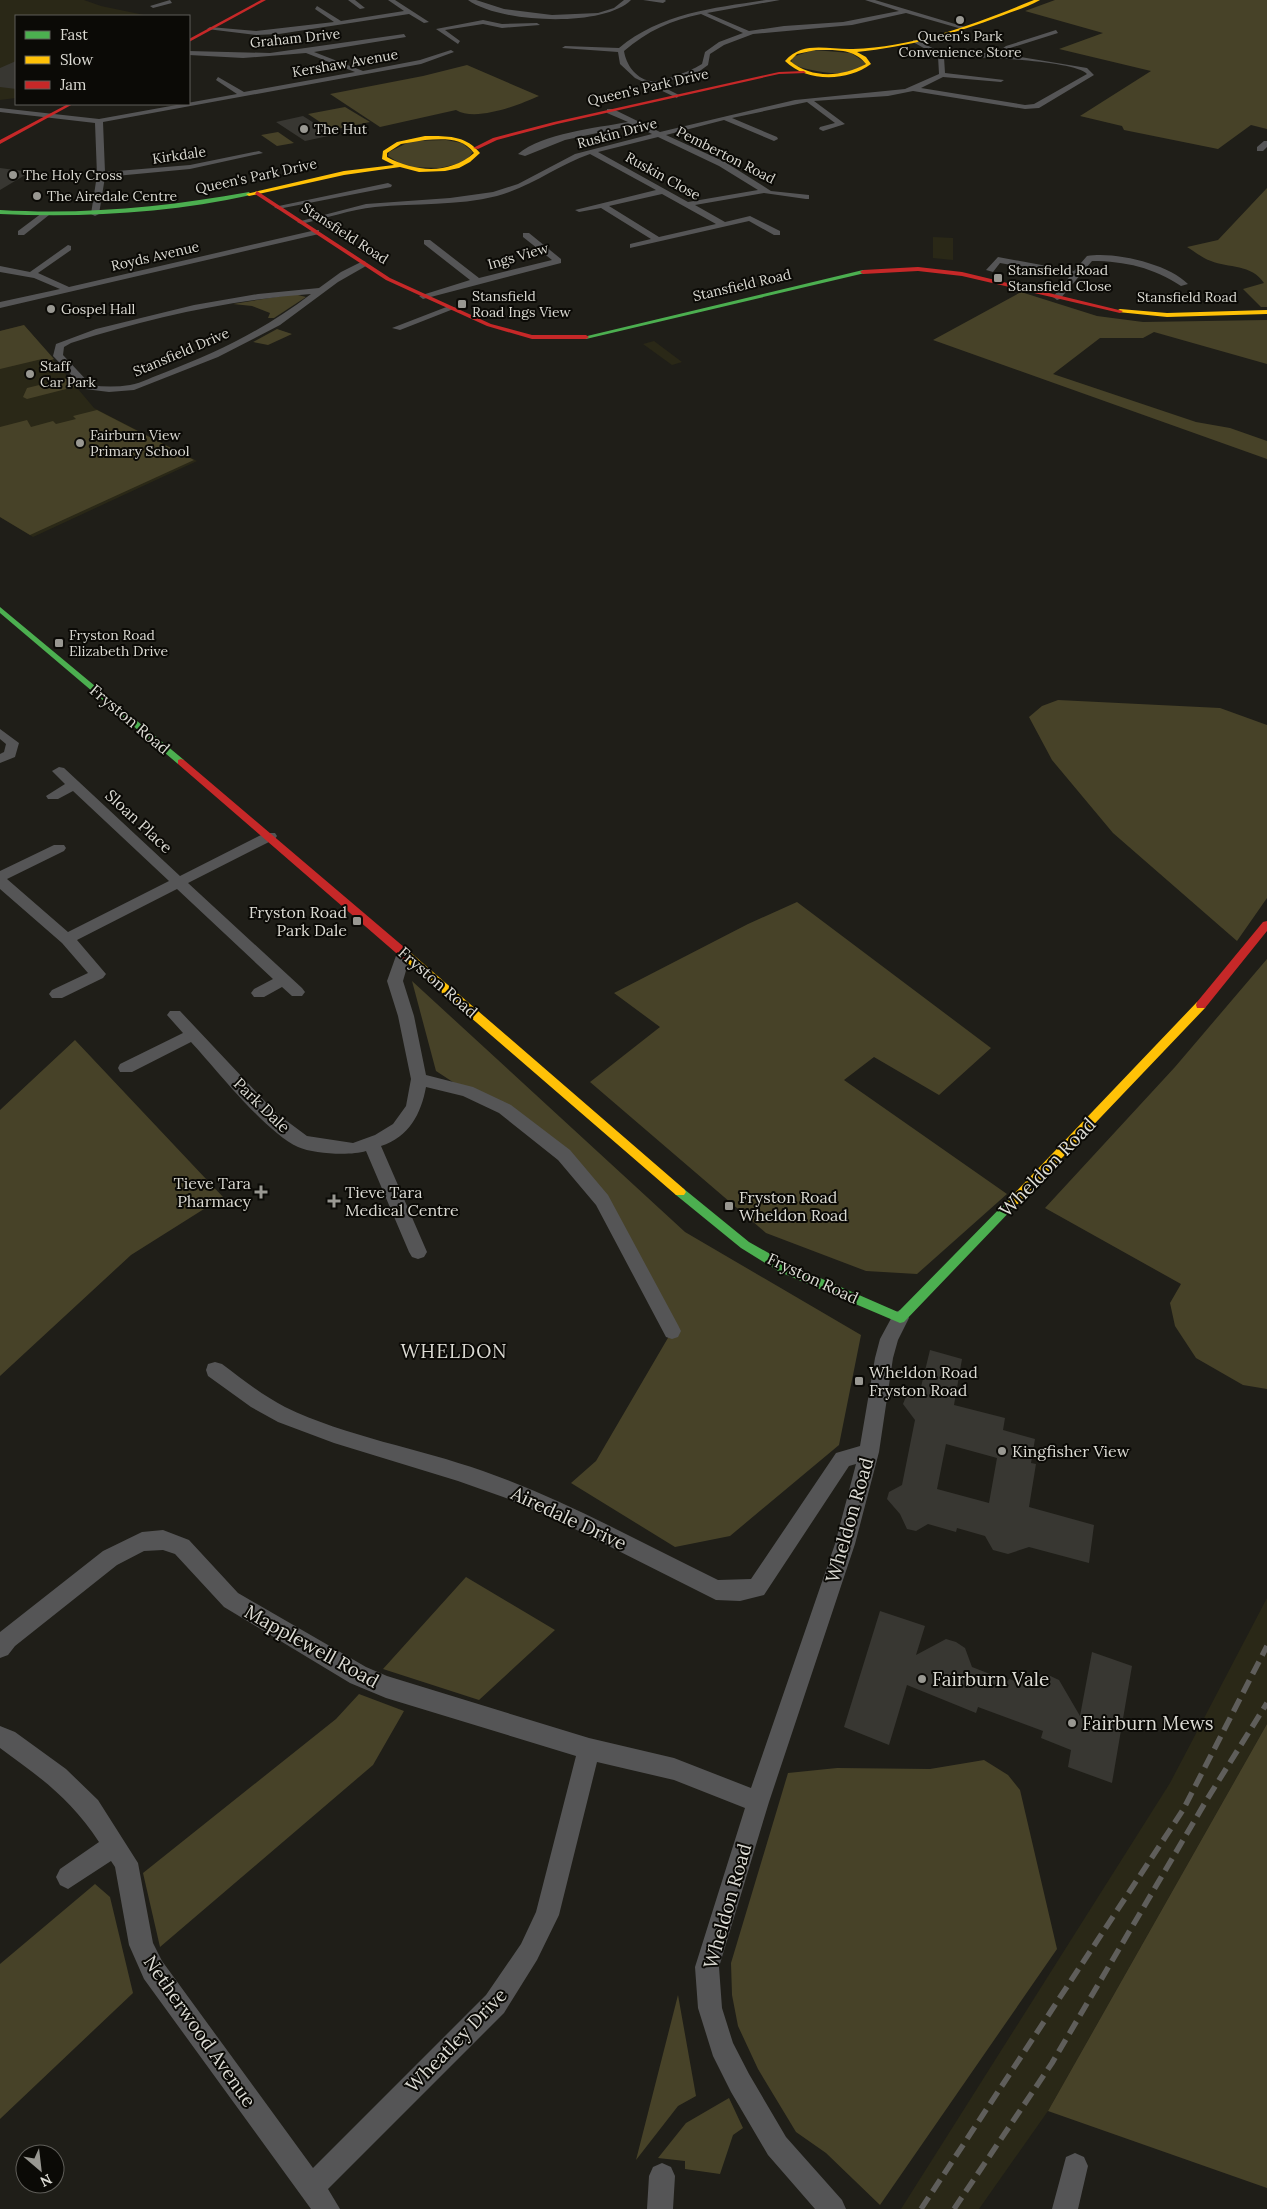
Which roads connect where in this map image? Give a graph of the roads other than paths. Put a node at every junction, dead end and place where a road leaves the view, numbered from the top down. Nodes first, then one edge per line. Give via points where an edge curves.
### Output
1 (146, 0) edge
2 (264, 0) edge
3 (351, 0) edge
4 (391, 0) edge
5 (493, 0) edge
6 (628, 0) edge
7 (646, 0) edge
8 (776, 0) edge
9 (868, 0) edge
10 (1038, 0) edge
11 (663, 1) edge
12 (170, 2) dead end
13 (474, 2) edge
14 (161, 4) junction
15 (153, 6) dead end
16 (317, 8) dead end
17 (362, 8) dead end
18 (906, 11) junction
19 (411, 12) junction
20 (704, 14) junction
21 (543, 17) junction
22 (426, 22) dead end
23 (340, 23) junction
24 (962, 27) junction
25 (210, 29) junction
26 (1056, 32) dead end
27 (748, 33) junction
28 (404, 36) dead end
29 (190, 40) edge
30 (915, 41) junction
31 (458, 42) dead end
32 (565, 48) dead end
33 (621, 50) junction
34 (878, 50) junction
35 (850, 51) junction
36 (308, 52) junction
37 (451, 52) dead end
38 (190, 53) edge
39 (999, 54) junction
40 (941, 55) junction
41 (867, 58) junction
42 (788, 65) junction
43 (804, 72) junction
44 (364, 73) junction
45 (779, 73) junction
46 (942, 75) junction
47 (218, 79) dead end
48 (1001, 80) dead end
49 (649, 84) junction
50 (914, 89) junction
51 (242, 94) junction
52 (677, 96) junction
53 (808, 100) junction
54 (190, 104) edge
55 (68, 105) edge
56 (184, 105) edge
57 (0, 110) edge
58 (610, 111) junction
59 (47, 116) junction
60 (726, 118) junction
61 (99, 121) junction
62 (634, 123) junction
63 (823, 129) dead end
64 (658, 135) junction
65 (495, 139) junction
66 (774, 139) dead end
67 (463, 141) junction
68 (0, 142) edge
69 (476, 148) junction
70 (591, 152) junction
71 (259, 154) dead end
72 (522, 154) dead end
73 (384, 158) junction
74 (398, 166) junction
75 (369, 168) junction
76 (101, 175) junction
77 (388, 185) dead end
78 (764, 190) junction
79 (664, 191) junction
80 (258, 193) junction
81 (806, 196) dead end
82 (688, 204) junction
83 (602, 205) junction
84 (278, 207) junction
85 (579, 210) dead end
86 (0, 212) edge
87 (95, 214) junction
88 (45, 215) junction
89 (301, 222) junction
90 (723, 224) junction
91 (316, 232) junction
92 (21, 233) dead end
93 (777, 233) dead end
94 (526, 235) dead end
95 (658, 240) junction
96 (427, 242) dead end
97 (633, 246) dead end
98 (68, 248) dead end
99 (363, 264) junction
100 (0, 269) edge
101 (990, 270) dead end
102 (32, 274) junction
103 (1076, 274) junction
104 (477, 281) junction
105 (1184, 284) dead end
106 (68, 290) junction
107 (323, 290) junction
108 (423, 296) junction
109 (1057, 297) junction
110 (0, 305) edge
111 (452, 308) junction
112 (1267, 312) edge
113 (397, 328) dead end
114 (3, 615) edge
115 (0, 733) edge
116 (0, 759) edge
117 (59, 771) dead end
118 (74, 785) junction
119 (53, 796) dead end
120 (270, 836) junction
121 (59, 848) dead end
122 (0, 879) edge
123 (179, 883) junction
124 (1267, 924) edge
125 (67, 939) junction
126 (404, 953) junction
127 (283, 980) junction
128 (297, 992) dead end
129 (259, 993) dead end
130 (57, 994) dead end
131 (175, 1015) dead end
132 (194, 1034) junction
133 (126, 1068) dead end
134 (419, 1080) junction
135 (371, 1143) junction
136 (418, 1252) dead end
137 (900, 1318) junction
138 (672, 1331) dead end
139 (215, 1370) dead end
140 (869, 1452) junction
141 (0, 1648) edge
142 (0, 1736) edge
143 (589, 1749) junction
144 (758, 1802) junction
145 (114, 1845) junction
146 (68, 1877) dead end
147 (1075, 2166) dead end
148 (662, 2176) dead end
149 (312, 2188) junction
150 (327, 2209) edge
151 (660, 2209) edge
152 (833, 2209) edge
153 (1065, 2209) edge

1 - 14 street
2 - 25 street
3 - 17 street
4 - 19 street
5 - 13 street
6 - 21 street via 619,7 596,14
7 - 11 street
8 - 20 street
9 - 18 street
10 - 24 street, Queen's Park Drive
12 - 14 street
13 - 21 street via 498,11
14 - 15 street
16 - 23 street
18 - 24 street
18 - 27 street via 862,22 788,26
19 - 22 street
19 - 23 street
20 - 27 street
20 - 33 street via 652,27 632,38
21 - 31 street via 538,26 502,26 483,22 439,30
23 - 25 street via 256,34
24 - 30 street, Queen's Park Drive
25 - 29 street
26 - 39 street via 1008,47
27 - 49 street via 721,42 706,53 705,65 695,72
28 - 36 street, Graham Drive
30 - 34 street, Queen's Park Drive
30 - 40 street
32 - 33 street
33 - 49 street via 623,64
34 - 35 street, Queen's Park Drive
34 - 41 street, Queen's Park Drive
35 - 41 street, Queen's Park Drive
35 - 42 street, Queen's Park Drive via 804,50 789,56 786,60
36 - 38 street, Graham Drive via 250,57
36 - 44 street via 327,62
37 - 44 street, Kershaw Avenue via 421,62
39 - 40 street
39 - 50 street via 1039,59 1087,70 1091,75 1036,106 1024,108
40 - 46 street
41 - 43 street, Queen's Park Drive via 867,66 851,73
42 - 43 street, Queen's Park Drive
42 - 45 street, Queen's Park Drive
43 - 45 street, Queen's Park Drive
44 - 51 street, Kershaw Avenue
45 - 52 street, Queen's Park Drive
46 - 48 street
46 - 50 street, Ruskin Drive
47 - 51 street
49 - 52 street
50 - 53 street, Ruskin Drive via 879,96
51 - 54 street, Kershaw Avenue
52 - 58 street, Queen's Park Drive
53 - 60 street, Ruskin Drive
53 - 63 street via 841,124
55 - 59 street
56 - 61 street, Kershaw Avenue
57 - 59 street, Kershaw Avenue
58 - 62 street, Pemberton Road
58 - 65 street, Queen's Park Drive
59 - 61 street, Kershaw Avenue
59 - 68 street
60 - 64 street, Ruskin Drive
60 - 66 street
61 - 76 street
62 - 64 street, Pemberton Road
62 - 72 street via 536,146
64 - 70 street, Ruskin Drive
64 - 78 street, Pemberton Road via 722,164
65 - 67 street, Queen's Park Drive
65 - 69 street, Queen's Park Drive
67 - 69 street, Queen's Park Drive
67 - 73 street, Queen's Park Drive via 440,138 411,140 390,147
69 - 74 street, Queen's Park Drive via 477,153 472,160 450,168 425,170
70 - 79 street, Ruskin Close
70 - 89 street, Ruskin Drive via 568,159 527,184 495,194 459,200 372,205
71 - 76 street, Kirkdale via 190,167
73 - 74 street, Queen's Park Drive
73 - 75 street, Queen's Park Drive
74 - 75 street, Queen's Park Drive
75 - 80 street, Queen's Park Drive
76 - 87 street
77 - 84 street
78 - 81 street, Pemberton Road via 783,196
78 - 82 street
79 - 82 street, Ruskin Close
79 - 83 street
80 - 84 street, Stansfield Road
80 - 87 street, Queen's Park Drive via 156,210
82 - 90 street, Ruskin Close
83 - 85 street
83 - 95 street
84 - 89 street, Stansfield Road
86 - 88 street, Queen's Park Drive
87 - 88 street, Queen's Park Drive
88 - 92 street
89 - 91 street, Stansfield Road
90 - 93 street via 750,218
90 - 95 street
91 - 99 street, Stansfield Road
91 - 106 street, Royds Avenue
94 - 104 street, Ings View via 558,261
95 - 97 street
96 - 104 street, Ings View
98 - 102 street
99 - 107 street, Stansfield Drive via 347,270
99 - 108 street, Stansfield Road
100 - 102 street
101 - 103 street via 998,260
102 - 106 street via 57,282
103 - 105 street via 1090,258 1099,258 1163,270
103 - 109 street
104 - 108 street, Ings View
106 - 110 street, Royds Avenue
107 - 107 street, Stansfield Drive via 222,302 148,318 68,341 59,346 58,356 88,387 117,390 132,387 176,372 251,337
108 - 111 street, Stansfield Road
109 - 111 street, Stansfield Road via 969,275 937,270 890,269 861,272 614,332 574,338 515,334
109 - 112 street, Stansfield Road via 1162,316
111 - 113 street
114 - 120 street, Fryston Road
115 - 116 street via 13,744 10,754
117 - 118 street, Sloan Place
118 - 119 street
118 - 123 street, Sloan Place
120 - 123 street
120 - 126 street, Fryston Road
121 - 122 street
122 - 125 street
123 - 125 street
123 - 127 street, Sloan Place
124 - 137 street, Wheldon Road via 1245,955 1176,1031
125 - 130 street via 98,974
126 - 134 street, Park Dale via 395,981
126 - 137 street, Fryston Road via 654,1171 745,1244 784,1268
127 - 128 street, Sloan Place
127 - 129 street
131 - 132 street, Park Dale
132 - 133 street
132 - 135 street, Park Dale via 270,1117 303,1142 354,1149
134 - 135 street, Park Dale via 414,1108 398,1128
134 - 138 street via 467,1091 505,1109 564,1155 602,1200
135 - 136 street
137 - 140 street, Wheldon Road via 884,1358
139 - 140 street, Airedale Drive via 283,1415 340,1438 482,1480 549,1505 716,1590 758,1588 843,1459
140 - 144 street, Wheldon Road via 845,1544
141 - 143 street, Mapplewell Road via 110,1558 142,1542 163,1540 182,1547 231,1600 358,1675 386,1687
142 - 145 street, Netherwood Avenue via 58,1777 90,1808
143 - 144 street, Mapplewell Road via 674,1769
143 - 149 street, Wheatley Drive via 547,1915 508,1986 495,2004
144 - 152 street, Wheldon Road via 707,1967 710,2008 722,2047 777,2146
145 - 146 street
145 - 149 street, Netherwood Avenue via 126,1863 141,1945 153,1970
147 - 153 street
148 - 151 street
149 - 150 street, Netherwood Avenue

